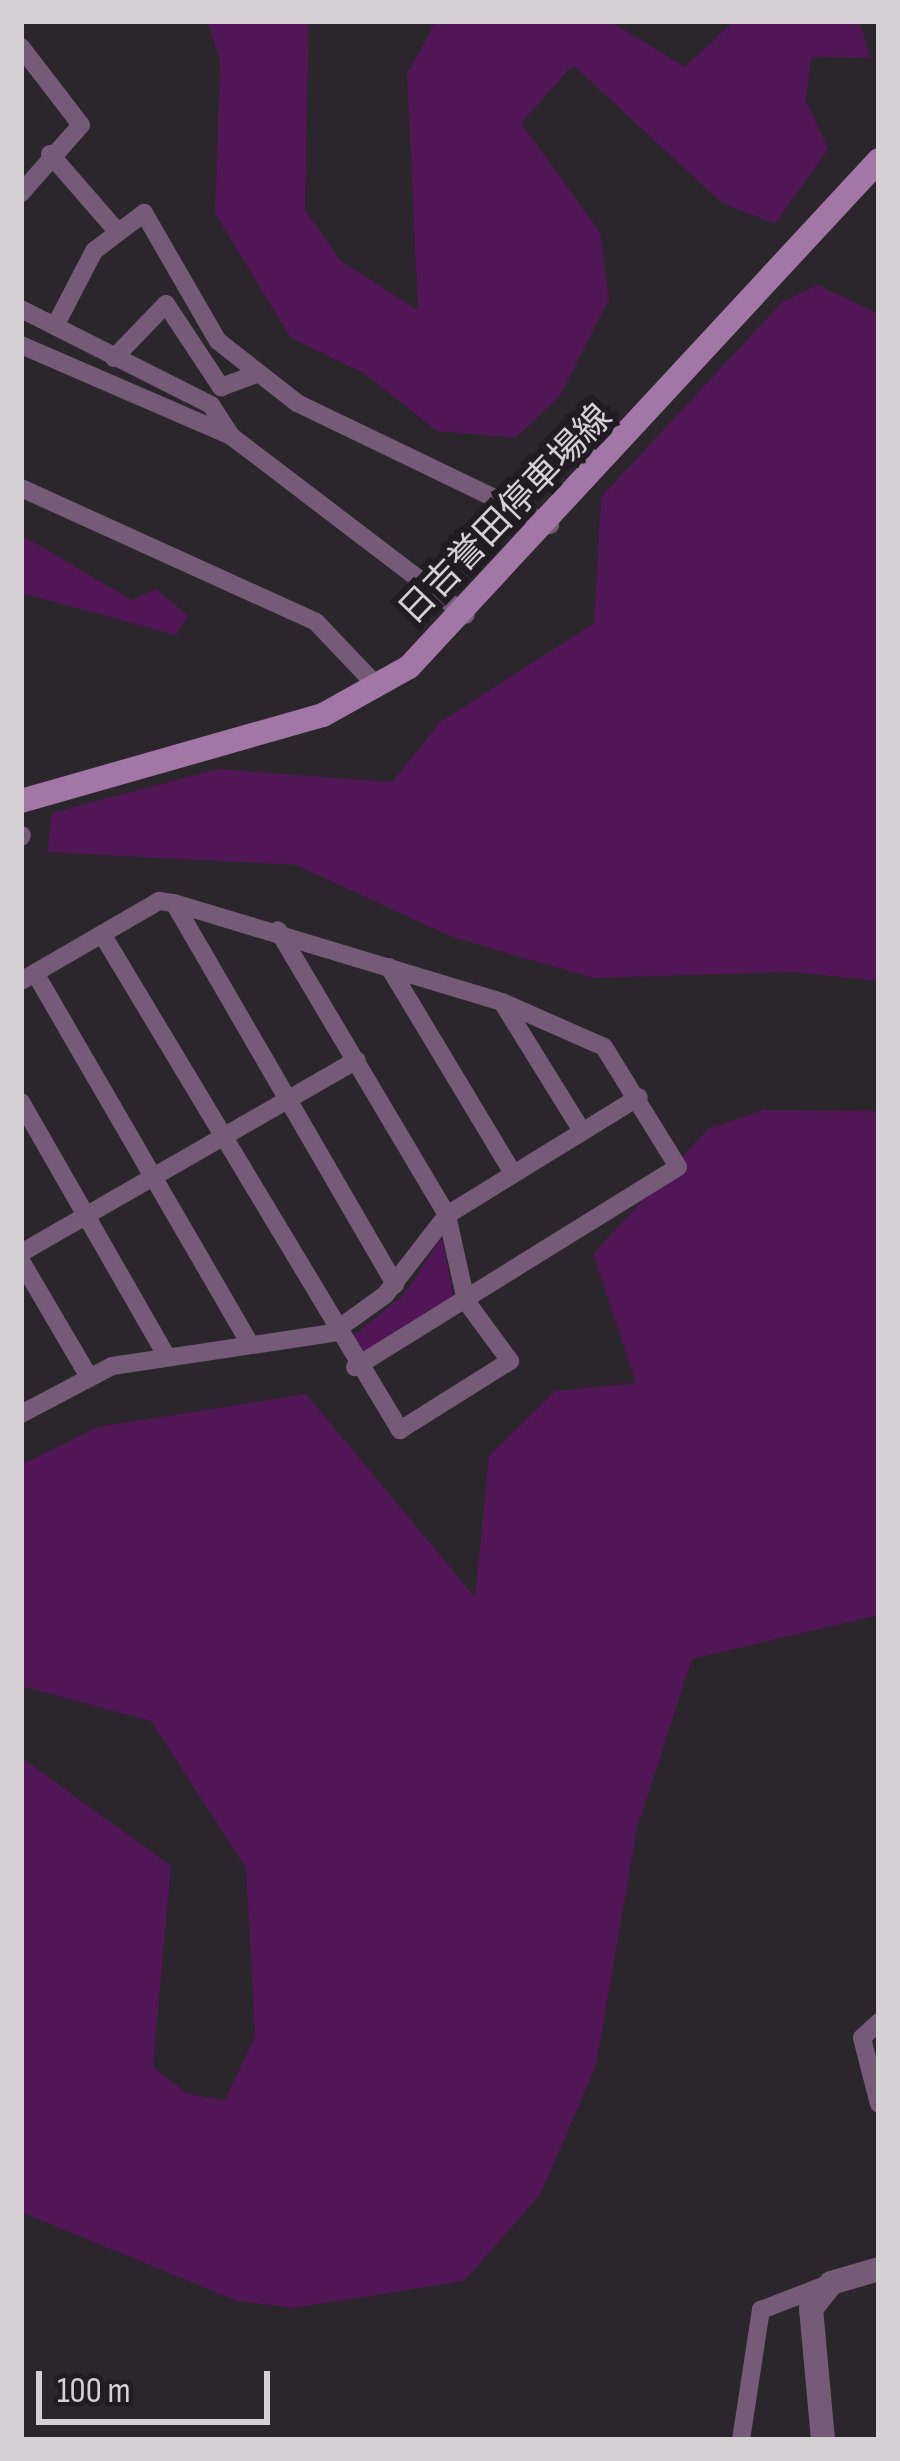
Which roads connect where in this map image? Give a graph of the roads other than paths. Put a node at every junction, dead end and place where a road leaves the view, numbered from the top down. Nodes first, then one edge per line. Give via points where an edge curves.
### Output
1 (21, 47) edge
2 (50, 154) junction
3 (879, 160) edge
4 (21, 193) edge
5 (117, 231) junction
6 (21, 309) edge
7 (55, 326) junction
8 (21, 345) edge
9 (114, 358) junction
10 (260, 373) junction
11 (231, 436) junction
12 (21, 488) edge
13 (550, 525) junction
14 (466, 615) junction
15 (378, 688) junction
16 (21, 801) edge
17 (174, 903) junction
18 (278, 929) junction
19 (102, 934) junction
20 (389, 967) junction
21 (28, 977) edge
22 (502, 1002) junction
23 (356, 1060) junction
24 (639, 1097) junction
25 (288, 1100) junction
26 (21, 1102) edge
27 (582, 1131) junction
28 (219, 1139) junction
29 (513, 1173) junction
30 (153, 1177) junction
31 (447, 1215) junction
32 (86, 1216) junction
33 (21, 1257) edge
34 (394, 1285) junction
35 (466, 1301) junction
36 (332, 1334) junction
37 (251, 1345) junction
38 (166, 1357) junction
39 (355, 1367) junction
40 (89, 1377) junction
41 (21, 1414) edge
42 (879, 2022) edge
43 (879, 2104) edge
44 (879, 2270) edge
45 (831, 2282) junction
46 (741, 2440) edge
47 (823, 2440) edge

1 - 2 street via 81,125
2 - 4 street
2 - 5 street
3 - 13 main road, 日吉誉田停車場線
5 - 7 street
5 - 10 street via 144,213 218,341
6 - 7 street
7 - 9 street
8 - 11 street
9 - 10 street via 166,304 221,387
9 - 11 street via 211,405
10 - 13 street via 297,403
11 - 14 street
12 - 15 street via 316,622
13 - 14 main road, 日吉誉田停車場線
14 - 15 main road, 日吉誉田停車場線
15 - 16 main road, 日吉誉田停車場線 via 323,715
17 - 18 street
17 - 19 street
17 - 25 street
18 - 20 street
18 - 23 street
19 - 21 street
19 - 28 street
20 - 22 street
20 - 29 street
21 - 30 street
22 - 24 street via 593,1035
22 - 27 street
23 - 25 street
23 - 31 street
24 - 27 street
24 - 35 street via 677,1167
25 - 28 street
25 - 34 street
26 - 32 street
27 - 29 street
28 - 30 street
28 - 36 street
29 - 31 street
30 - 32 street
30 - 37 street
31 - 34 street
31 - 35 street
32 - 33 street
32 - 38 street
33 - 40 street
34 - 36 street
35 - 39 street
35 - 39 street via 510,1360 400,1430
36 - 37 street
36 - 39 street
37 - 38 street
38 - 40 street
40 - 41 street
42 - 43 street via 862,2038
44 - 45 street
45 - 46 street via 761,2310
45 - 47 street via 811,2309

